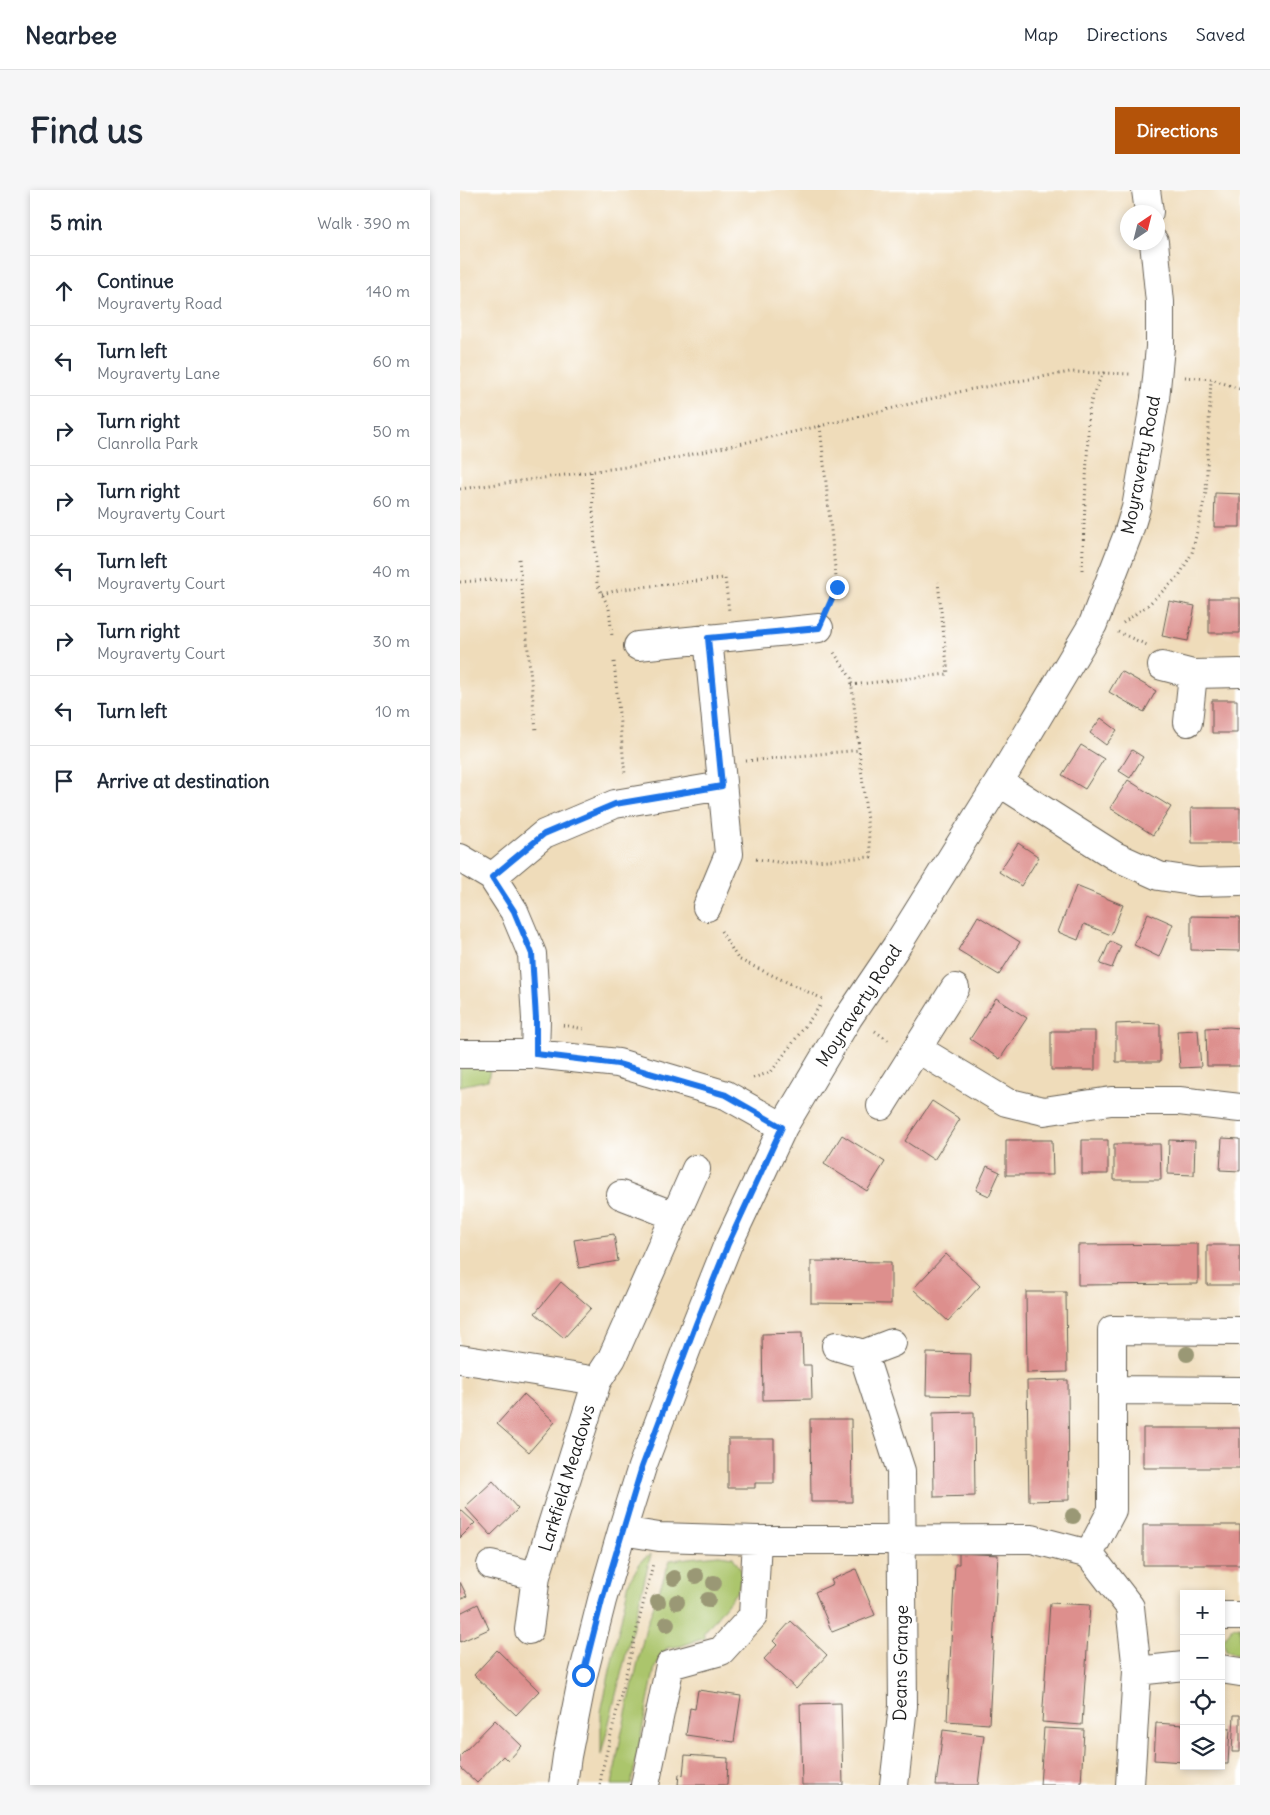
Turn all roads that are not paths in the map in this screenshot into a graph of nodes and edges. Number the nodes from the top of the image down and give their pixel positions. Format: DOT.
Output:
graph roads {
  1 [pos="1146,190"];
  2 [pos="1148,205"];
  3 [pos="1155,250"];
  4 [pos="819,628"];
  5 [pos="720,637"];
  6 [pos="625,644"];
  7 [pos="1162,666"];
  8 [pos="1240,673"];
  9 [pos="1193,674"];
  10 [pos="1188,722"];
  11 [pos="721,775"];
  12 [pos="999,782"];
  13 [pos="460,858"];
  14 [pos="492,877"];
  15 [pos="1240,881"];
  16 [pos="707,907"];
  17 [pos="955,988"];
  18 [pos="918,1049"];
  19 [pos="460,1054"];
  20 [pos="536,1054"];
  21 [pos="881,1106"];
  22 [pos="1240,1108"];
  23 [pos="782,1127"];
  24 [pos="696,1169"];
  25 [pos="621,1195"];
  26 [pos="675,1216"];
  27 [pos="1240,1331"];
  28 [pos="892,1343"];
  29 [pos="836,1346"];
  30 [pos="864,1354"];
  31 [pos="460,1359"];
  32 [pos="597,1381"];
  33 [pos="1112,1390"];
  34 [pos="1240,1391"];
  35 [pos="622,1531"];
  36 [pos="757,1540"];
  37 [pos="902,1540"];
  38 [pos="1089,1554"];
  39 [pos="491,1565"];
  40 [pos="536,1576"];
  41 [pos="1225,1616"];
  42 [pos="1240,1616"];
  43 [pos="529,1630"];
  44 [pos="1180,1666"];
  45 [pos="1225,1670"];
  46 [pos="1137,1671"];
  47 [pos="1240,1672"];
  48 [pos="563,1785"];
  49 [pos="645,1785"];
  50 [pos="894,1785"];
  51 [pos="1130,1785"];
  1 -- 2 [label="street"];
  3 -- 12 [label="street, Moyraverty Road, bridge"];
  4 -- 5 [label="street"];
  5 -- 6 [label="street"];
  5 -- 11 [label="street"];
  7 -- 9 [label="street"];
  8 -- 9 [label="street"];
  9 -- 10 [label="street"];
  11 -- 14 [label="street"];
  11 -- 16 [label="street"];
  12 -- 15 [label="street"];
  12 -- 23 [label="street, Moyraverty Road"];
  13 -- 14 [label="street"];
  14 -- 20 [label="street"];
  17 -- 18 [label="street"];
  18 -- 21 [label="street"];
  18 -- 22 [label="street"];
  19 -- 20 [label="street"];
  20 -- 23 [label="street"];
  23 -- 35 [label="street, Moyraverty Road"];
  24 -- 26 [label="street, Larkfield Meadows"];
  25 -- 26 [label="street"];
  26 -- 32 [label="street, Larkfield Meadows"];
  27 -- 33 [label="street"];
  28 -- 30 [label="street"];
  29 -- 30 [label="street"];
  30 -- 37 [label="street, Deans Grange"];
  31 -- 32 [label="street, Larkfield Meadows"];
  32 -- 40 [label="street, Larkfield Meadows"];
  33 -- 34 [label="street"];
  33 -- 38 [label="street"];
  35 -- 36 [label="street"];
  35 -- 48 [label="street, Moyraverty Road"];
  36 -- 37 [label="street"];
  36 -- 49 [label="street"];
  37 -- 38 [label="street"];
  37 -- 50 [label="street, Deans Grange"];
  38 -- 46 [label="street"];
  39 -- 40 [label="street, Larkfield Meadows"];
  40 -- 43 [label="street, Larkfield Meadows"];
  41 -- 42 [label="street"];
  44 -- 46 [label="street"];
  45 -- 47 [label="street"];
  46 -- 51 [label="street"];
}
